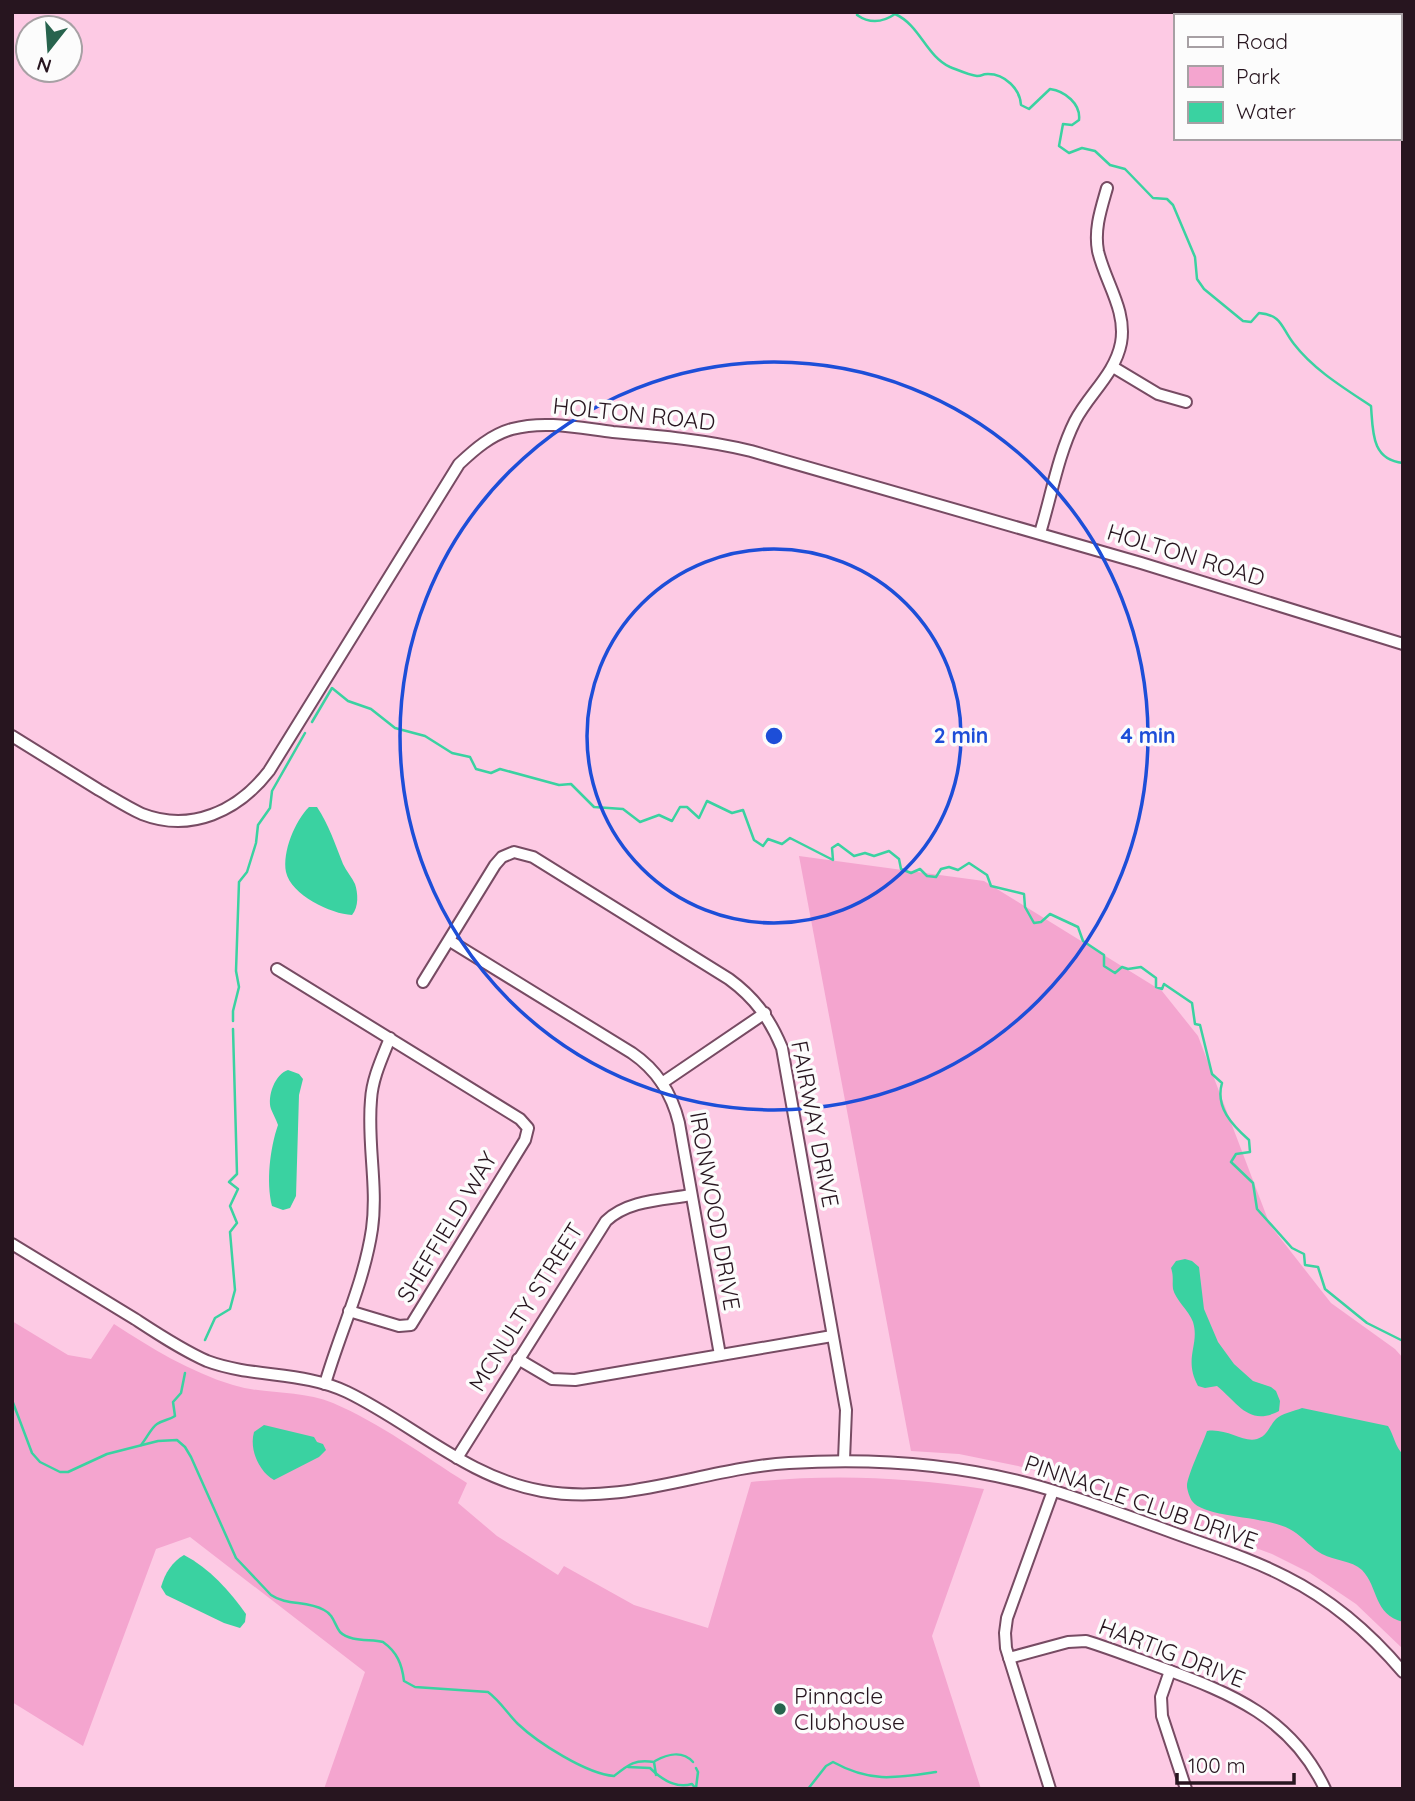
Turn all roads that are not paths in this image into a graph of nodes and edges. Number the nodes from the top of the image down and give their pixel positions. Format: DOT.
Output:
graph roads {
  1 [pos="1107,188"];
  2 [pos="1113,368"];
  3 [pos="1186,402"];
  4 [pos="1040,533"];
  5 [pos="1403,644"];
  6 [pos="12,736"];
  7 [pos="450,941"];
  8 [pos="277,968"];
  9 [pos="423,982"];
  10 [pos="765,1013"];
  11 [pos="390,1038"];
  12 [pos="662,1083"];
  13 [pos="691,1195"];
  14 [pos="12,1244"];
  15 [pos="349,1311"];
  16 [pos="832,1336"];
  17 [pos="720,1355"];
  18 [pos="518,1359"];
  19 [pos="325,1384"];
  20 [pos="457,1458"];
  21 [pos="844,1461"];
  22 [pos="1053,1491"];
  23 [pos="1009,1658"];
  24 [pos="1170,1671"];
  25 [pos="1403,1672"];
  26 [pos="1050,1789"];
  27 [pos="1186,1789"];
  28 [pos="1325,1789"];
  1 -- 2 [label="street"];
  2 -- 3 [label="street"];
  2 -- 4 [label="street"];
  4 -- 5 [label="street, HOLTON ROAD"];
  4 -- 6 [label="street, HOLTON ROAD"];
  7 -- 9 [label="street"];
  7 -- 10 [label="street, FAIRWAY DRIVE"];
  7 -- 12 [label="street, IRONWOOD DRIVE"];
  8 -- 11 [label="street"];
  10 -- 12 [label="street"];
  10 -- 16 [label="street, FAIRWAY DRIVE"];
  11 -- 15 [label="street"];
  11 -- 15 [label="street, SHEFFIELD WAY"];
  12 -- 13 [label="street, IRONWOOD DRIVE"];
  13 -- 17 [label="street, IRONWOOD DRIVE"];
  13 -- 18 [label="street, MCNULTY STREET"];
  14 -- 19 [label="street, PINNACLE CLUB DRIVE"];
  15 -- 19 [label="street"];
  16 -- 17 [label="street"];
  16 -- 21 [label="street, FAIRWAY DRIVE"];
  17 -- 18 [label="street"];
  18 -- 20 [label="street, MCNULTY STREET"];
  19 -- 20 [label="street, PINNACLE CLUB DRIVE"];
  20 -- 21 [label="street, PINNACLE CLUB DRIVE"];
  21 -- 22 [label="street, PINNACLE CLUB DRIVE"];
  22 -- 23 [label="street"];
  22 -- 25 [label="street, PINNACLE CLUB DRIVE"];
  23 -- 24 [label="street, HARTIG DRIVE"];
  23 -- 26 [label="street"];
  24 -- 27 [label="street"];
  24 -- 28 [label="street, HARTIG DRIVE"];
}
